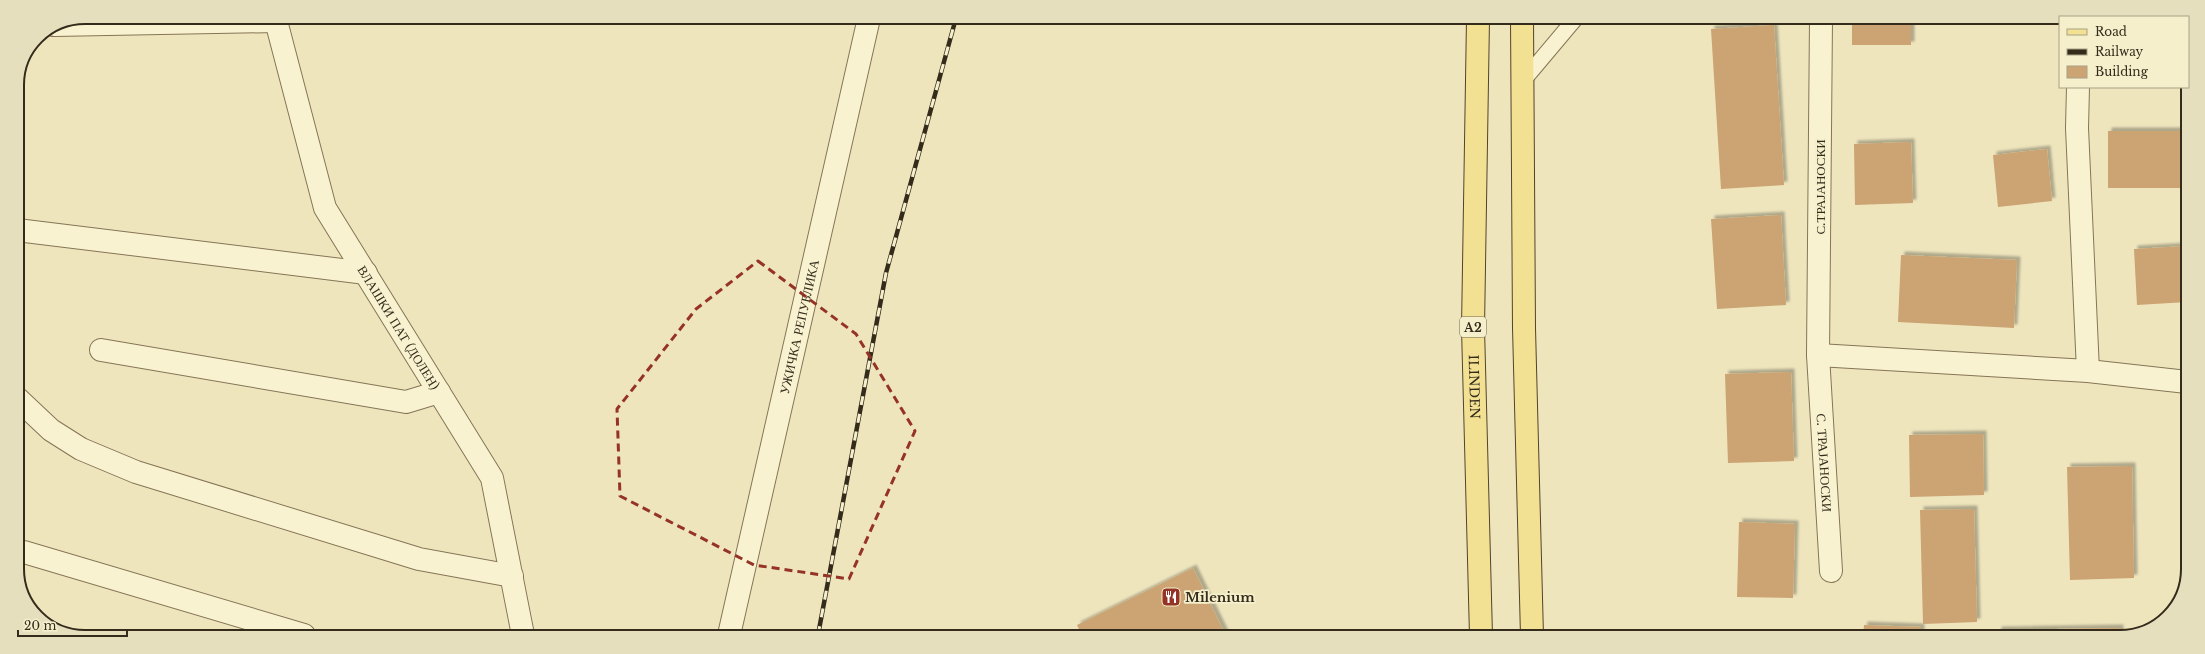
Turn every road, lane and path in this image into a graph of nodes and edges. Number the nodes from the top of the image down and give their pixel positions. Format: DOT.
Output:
graph roads {
  1 [pos="276,24"];
  2 [pos="868,24"];
  3 [pos="1478,24"];
  4 [pos="1522,24"];
  5 [pos="1571,24"];
  6 [pos="1821,24"];
  7 [pos="1522,82"];
  8 [pos="2078,88"];
  9 [pos="24,231"];
  10 [pos="366,273"];
  11 [pos="101,350"];
  12 [pos="1818,355"];
  13 [pos="2088,370"];
  14 [pos="2181,381"];
  15 [pos="439,392"];
  16 [pos="24,405"];
  17 [pos="24,552"];
  18 [pos="1831,571"];
  19 [pos="512,576"];
  20 [pos="287,630"];
  21 [pos="522,630"];
  22 [pos="730,630"];
  23 [pos="1481,630"];
  24 [pos="1532,630"];
  1 -- 10 [label="street, ВЛАШКИ ПАТ (ДОЛЕН)"];
  2 -- 22 [label="street, УЖИЧКА РЕПУБЛИКА"];
  3 -- 23 [label="main road, ILINDEN / A2"];
  4 -- 7 [label="main road"];
  5 -- 7 [label="lane"];
  6 -- 12 [label="street, С.ТРАЈАНОСКИ"];
  7 -- 24 [label="main road"];
  8 -- 13 [label="street"];
  9 -- 10 [label="street"];
  10 -- 15 [label="street, ВЛАШКИ ПАТ (ДОЛЕН)"];
  11 -- 15 [label="street"];
  12 -- 13 [label="street"];
  12 -- 18 [label="street, С. ТРАЈАНОСКИ"];
  13 -- 14 [label="street"];
  15 -- 19 [label="street, ВЛАШКИ ПАТ (ДОЛЕН)"];
  16 -- 19 [label="street"];
  17 -- 20 [label="street"];
  19 -- 21 [label="street, ВЛАШКИ ПАТ (ДОЛЕН)"];
}
